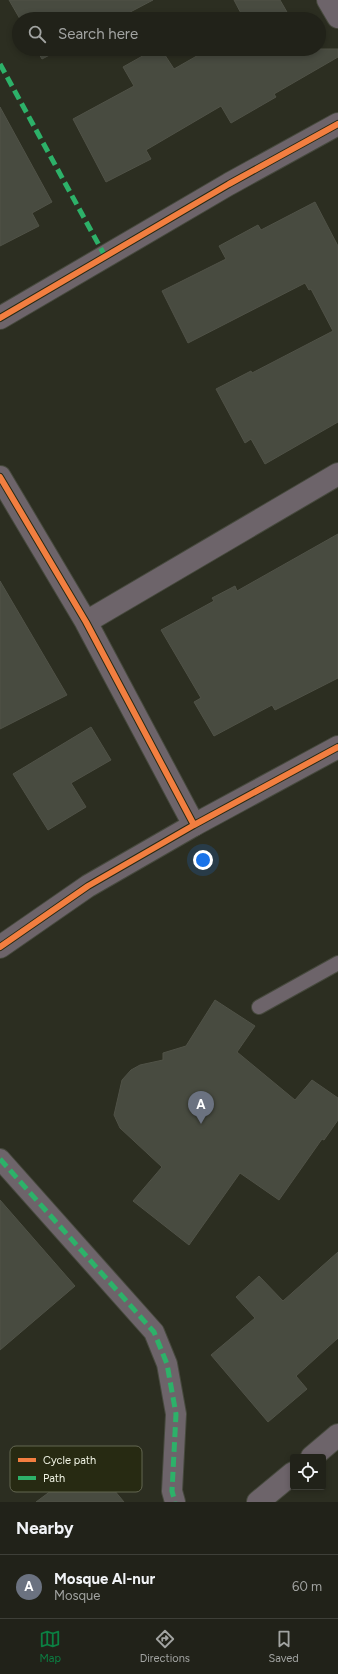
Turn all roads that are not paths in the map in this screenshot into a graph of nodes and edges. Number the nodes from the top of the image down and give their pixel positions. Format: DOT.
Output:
graph roads {
  1 [pos="328,0"];
  2 [pos="338,17"];
  3 [pos="338,124"];
  4 [pos="0,318"];
  5 [pos="338,474"];
  6 [pos="0,477"];
  7 [pos="86,622"];
  8 [pos="338,747"];
  9 [pos="194,825"];
  10 [pos="0,947"];
  11 [pos="338,964"];
  12 [pos="259,1007"];
  13 [pos="0,1159"];
  14 [pos="338,1435"];
  15 [pos="316,1454"];
  16 [pos="290,1475"];
  17 [pos="175,1502"];
  18 [pos="258,1502"];
  1 -- 2 [label="street"];
  3 -- 4 [label="street"];
  5 -- 7 [label="street"];
  6 -- 7 [label="street"];
  7 -- 9 [label="street"];
  8 -- 9 [label="street"];
  9 -- 10 [label="street"];
  11 -- 12 [label="lane"];
  13 -- 17 [label="street"];
  14 -- 15 [label="street"];
  16 -- 18 [label="street"];
}
